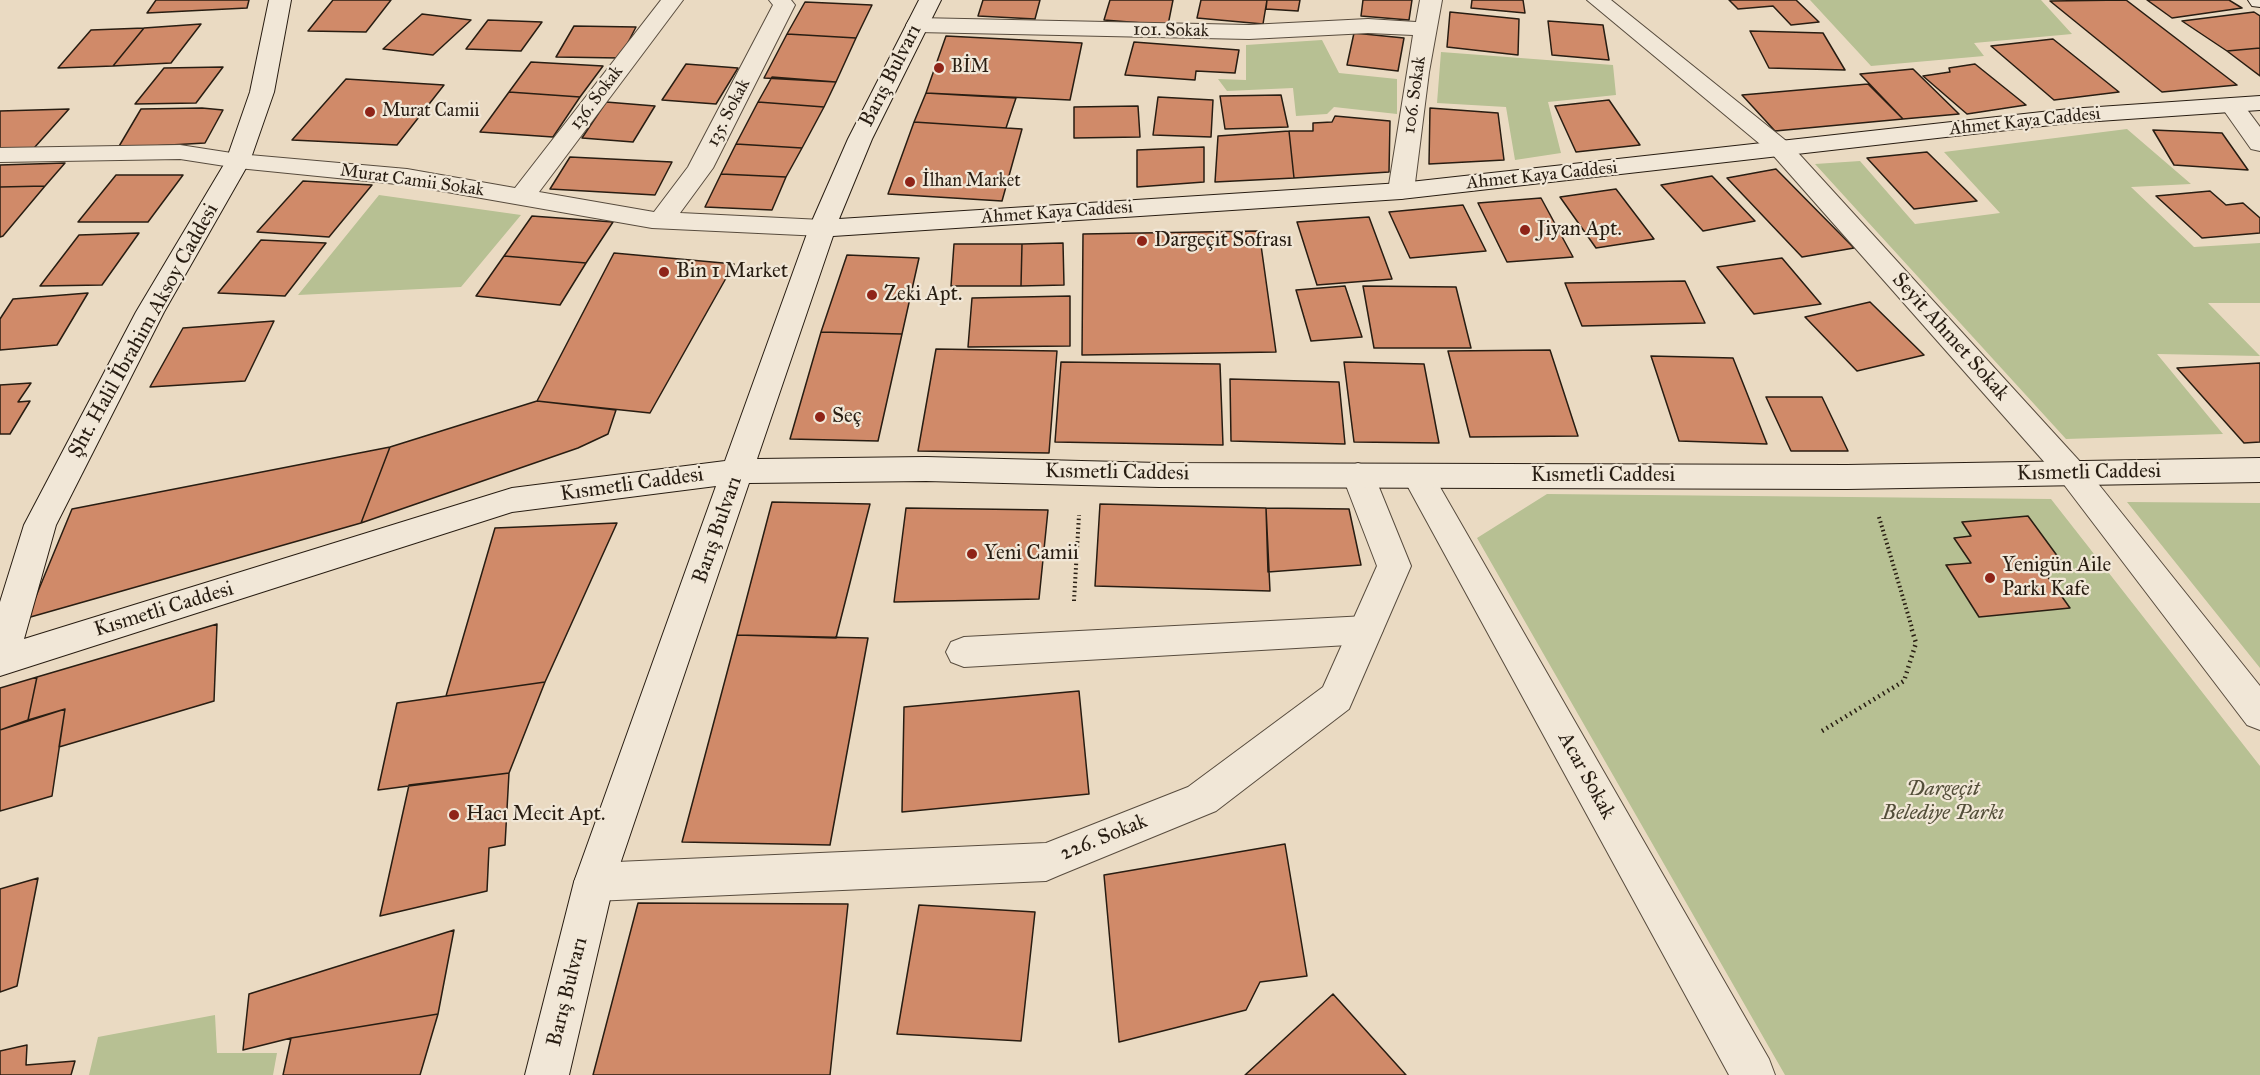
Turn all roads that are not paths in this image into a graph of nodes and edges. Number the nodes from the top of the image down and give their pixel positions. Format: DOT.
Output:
graph roads {
  1 [pos="280,0"];
  2 [pos="672,0"];
  3 [pos="780,0"];
  4 [pos="1431,0"];
  5 [pos="1598,0"];
  6 [pos="923,12"];
  7 [pos="1425,29"];
  8 [pos="2260,103"];
  9 [pos="2232,105"];
  10 [pos="2260,144"];
  11 [pos="1781,149"];
  12 [pos="0,155"];
  13 [pos="238,161"];
  14 [pos="1401,191"];
  15 [pos="522,197"];
  16 [pos="661,221"];
  17 [pos="822,228"];
  18 [pos="2260,470"];
  19 [pos="739,471"];
  20 [pos="2073,474"];
  21 [pos="1358,475"];
  22 [pos="1418,476"];
  23 [pos="1366,630"];
  24 [pos="964,652"];
  25 [pos="0,661"];
  26 [pos="2260,714"];
  27 [pos="594,882"];
  28 [pos="547,1075"];
  29 [pos="1753,1075"];
  1 -- 13 [label="street, Şht. Halil İbrahim Aksoy Caddesi"];
  2 -- 15 [label="street, 136. Sokak"];
  3 -- 16 [label="street, 135. Sokak"];
  4 -- 7 [label="street, 106. Sokak"];
  5 -- 11 [label="street, Seyit Ahmet Sokak"];
  6 -- 7 [label="street, 101. Sokak"];
  6 -- 17 [label="street, Barış Bulvarı"];
  7 -- 14 [label="street, 106. Sokak"];
  8 -- 9 [label="street, Ahmet Kaya Caddesi"];
  9 -- 10 [label="street"];
  9 -- 11 [label="street, Ahmet Kaya Caddesi"];
  11 -- 14 [label="street, Ahmet Kaya Caddesi"];
  11 -- 20 [label="street, Seyit Ahmet Sokak"];
  12 -- 13 [label="street, Murat Camii Sokak"];
  13 -- 15 [label="street, Murat Camii Sokak"];
  13 -- 25 [label="street, Şht. Halil İbrahim Aksoy Caddesi"];
  14 -- 17 [label="street, Ahmet Kaya Caddesi"];
  15 -- 16 [label="street, Murat Camii Sokak"];
  16 -- 17 [label="street, Murat Camii Sokak"];
  17 -- 19 [label="street, Barış Bulvarı"];
  18 -- 20 [label="street, Kısmetli Caddesi"];
  19 -- 21 [label="street, Kısmetli Caddesi"];
  19 -- 25 [label="street, Kısmetli Caddesi"];
  19 -- 27 [label="street, Barış Bulvarı"];
  20 -- 22 [label="street, Kısmetli Caddesi"];
  20 -- 26 [label="street, Seyit Ahmet Sokak"];
  21 -- 22 [label="street, Kısmetli Caddesi"];
  21 -- 23 [label="street, 226. Sokak"];
  22 -- 29 [label="street, Acar Sokak"];
  23 -- 24 [label="street"];
  23 -- 27 [label="street, 226. Sokak"];
  27 -- 28 [label="street, Barış Bulvarı"];
}
